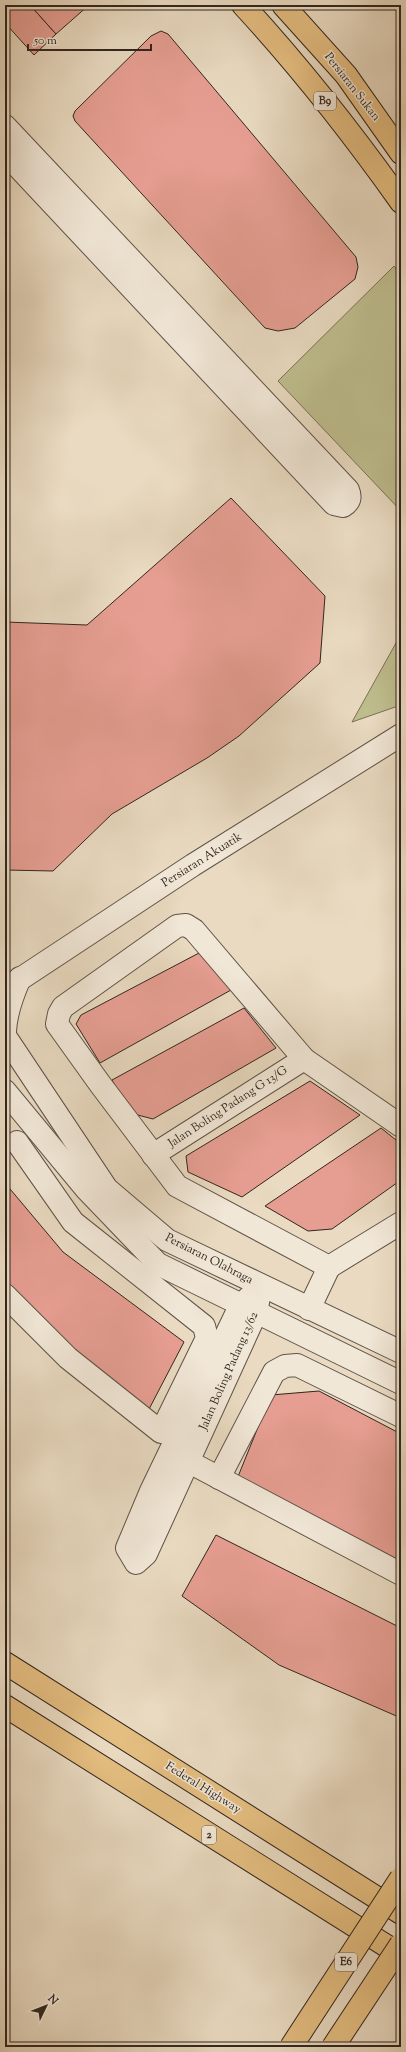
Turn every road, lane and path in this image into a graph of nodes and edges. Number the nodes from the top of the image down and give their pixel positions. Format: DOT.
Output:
graph roads {
  1 [pos="243,5"];
  2 [pos="283,5"];
  3 [pos="5,126"];
  4 [pos="5,153"];
  5 [pos="401,153"];
  6 [pos="401,202"];
  7 [pos="401,735"];
  8 [pos="13,983"];
  9 [pos="5,1031"];
  10 [pos="5,1036"];
  11 [pos="304,1059"];
  12 [pos="5,1090"];
  13 [pos="401,1126"];
  14 [pos="37,1128"];
  15 [pos="11,1146"];
  16 [pos="153,1155"];
  17 [pos="399,1228"];
  18 [pos="329,1267"];
  19 [pos="194,1282"];
  20 [pos="261,1286"];
  21 [pos="5,1295"];
  22 [pos="248,1309"];
  23 [pos="309,1309"];
  24 [pos="222,1345"];
  25 [pos="401,1352"];
  26 [pos="401,1383"];
  27 [pos="401,1416"];
  28 [pos="170,1451"];
  29 [pos="204,1470"];
  30 [pos="401,1574"];
  31 [pos="5,1663"];
  32 [pos="9,1710"];
  33 [pos="401,1878"];
  34 [pos="401,1913"];
  35 [pos="401,1944"];
  36 [pos="401,1956"];
  37 [pos="291,2047"];
  38 [pos="333,2047"];
  1 -- 6 [label="main road, B9"];
  2 -- 5 [label="main road, Persiaran Sukan / B9"];
  3 -- 4 [label="street"];
  7 -- 8 [label="street, Persiaran Akuatik"];
  8 -- 9 [label="street"];
  10 -- 20 [label="street, Persiaran Olahraga"];
  11 -- 13 [label="street"];
  11 -- 16 [label="street, Jalan Boling Padang G 13/G"];
  11 -- 16 [label="street"];
  12 -- 14 [label="street, Persiaran Olahraga"];
  14 -- 15 [label="street"];
  14 -- 19 [label="street, Persiaran Olahraga"];
  15 -- 21 [label="street"];
  16 -- 18 [label="street"];
  17 -- 18 [label="street"];
  18 -- 23 [label="street"];
  19 -- 22 [label="street, Persiaran Olahraga"];
  19 -- 24 [label="street"];
  20 -- 22 [label="street, Jalan Boling Padang 13/62"];
  20 -- 23 [label="street, Persiaran Olahraga"];
  22 -- 24 [label="street, Jalan Boling Padang 13/62"];
  22 -- 26 [label="street, Persiaran Olahraga"];
  22 -- 29 [label="street, Jalan Boling Padang 13/62"];
  23 -- 25 [label="street, Persiaran Olahraga"];
  24 -- 28 [label="street, Jalan Boling Padang 13/62"];
  27 -- 29 [label="street"];
  28 -- 29 [label="street"];
  28 -- 29 [label="street, Jalan Boling Padang 13/62"];
  29 -- 30 [label="street"];
  31 -- 34 [label="main road, Federal Highway"];
  32 -- 36 [label="main road, 2"];
  33 -- 37 [label="main road, E6, bridge"];
  35 -- 38 [label="main road, bridge"];
}
